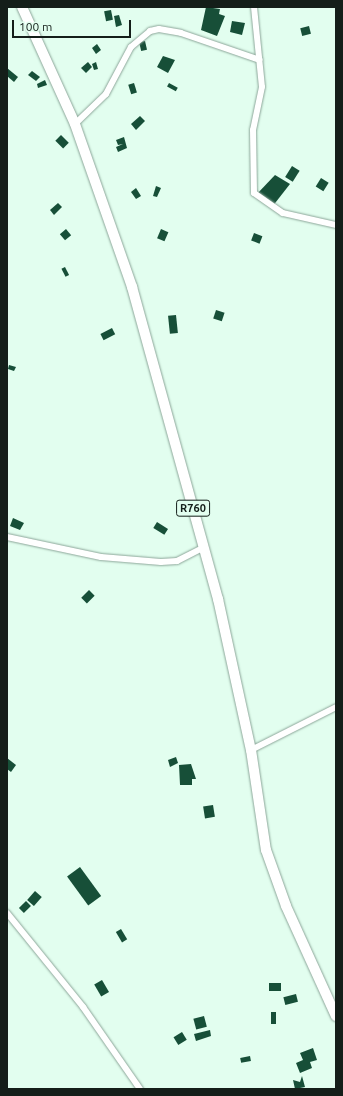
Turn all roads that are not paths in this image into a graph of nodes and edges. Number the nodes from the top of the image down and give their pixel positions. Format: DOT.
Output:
graph roads {
  1 [pos="22,7"];
  2 [pos="254,7"];
  3 [pos="260,60"];
  4 [pos="75,124"];
  5 [pos="336,226"];
  6 [pos="7,537"];
  7 [pos="204,548"];
  8 [pos="336,708"];
  9 [pos="251,750"];
  10 [pos="7,913"];
  11 [pos="336,1016"];
  12 [pos="140,1089"];
  1 -- 4 [label="main road, R760"];
  2 -- 3 [label="street"];
  3 -- 4 [label="street"];
  3 -- 5 [label="street"];
  4 -- 7 [label="main road, R760"];
  6 -- 7 [label="street"];
  7 -- 9 [label="main road, R760"];
  8 -- 9 [label="street"];
  9 -- 11 [label="main road, R760"];
  10 -- 12 [label="street"];
}
